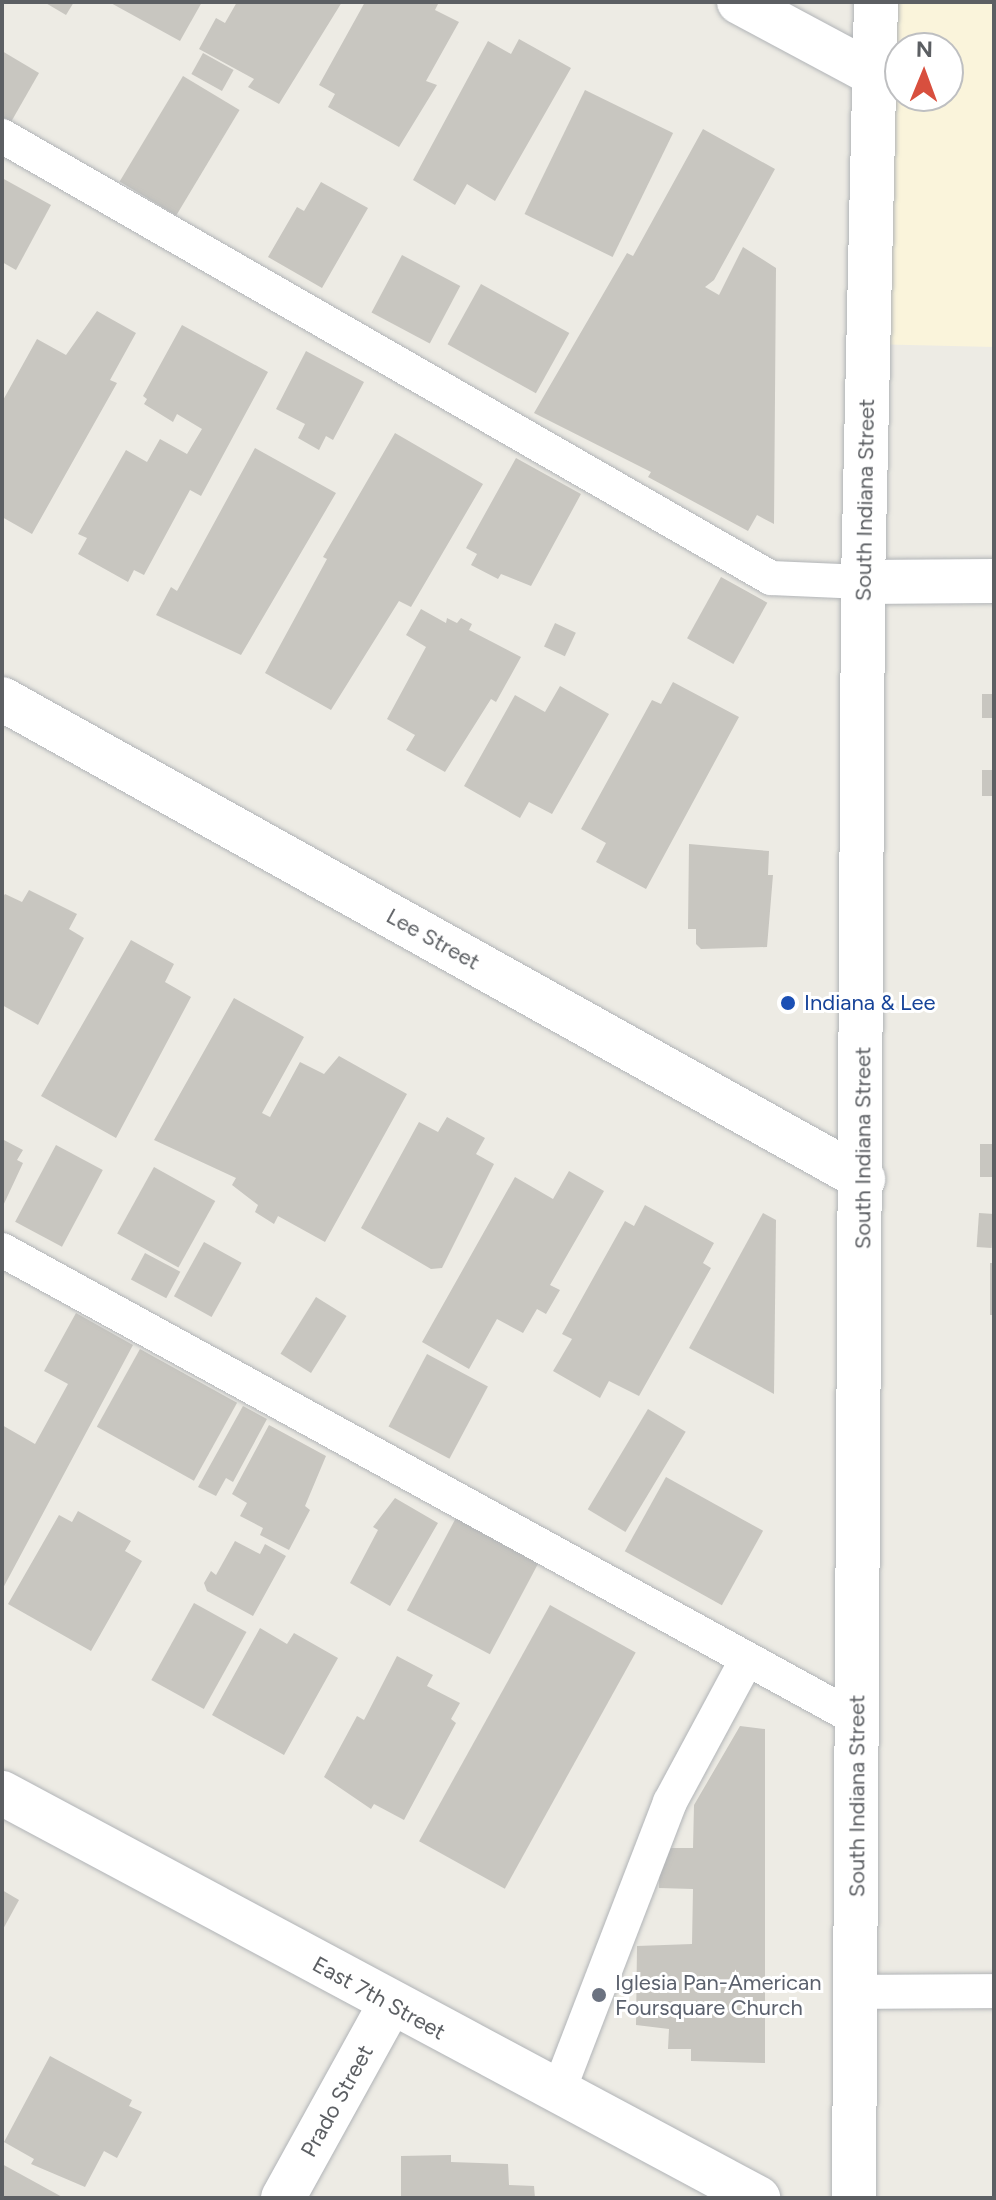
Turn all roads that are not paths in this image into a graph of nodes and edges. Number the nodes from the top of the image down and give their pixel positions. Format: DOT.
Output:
graph roads {
  1 [pos="739,2"];
  2 [pos="876,2"];
  3 [pos="873,74"];
  4 [pos="2,136"];
  5 [pos="994,581"];
  6 [pos="863,582"];
  7 [pos="2,699"];
  8 [pos="863,1179"];
  9 [pos="2,1250"];
  10 [pos="746,1661"];
  11 [pos="857,1719"];
  12 [pos="2,1793"];
  13 [pos="994,1991"];
  14 [pos="855,1992"];
  15 [pos="390,2004"];
  16 [pos="557,2095"];
  17 [pos="283,2198"];
  18 [pos="758,2198"];
  19 [pos="854,2198"];
  1 -- 3 [label="street"];
  2 -- 3 [label="street, South Indiana Street"];
  3 -- 6 [label="street, South Indiana Street"];
  4 -- 6 [label="lane"];
  5 -- 6 [label="street"];
  6 -- 8 [label="street, South Indiana Street"];
  7 -- 8 [label="street, Lee Street"];
  8 -- 11 [label="street, South Indiana Street"];
  9 -- 10 [label="lane"];
  10 -- 11 [label="lane"];
  10 -- 16 [label="lane"];
  11 -- 14 [label="street, South Indiana Street"];
  12 -- 15 [label="street, East 7th Street"];
  13 -- 14 [label="lane"];
  14 -- 19 [label="street, South Indiana Street"];
  15 -- 16 [label="street, East 7th Street"];
  15 -- 17 [label="street, Prado Street"];
  16 -- 18 [label="street, East 7th Street"];
}
